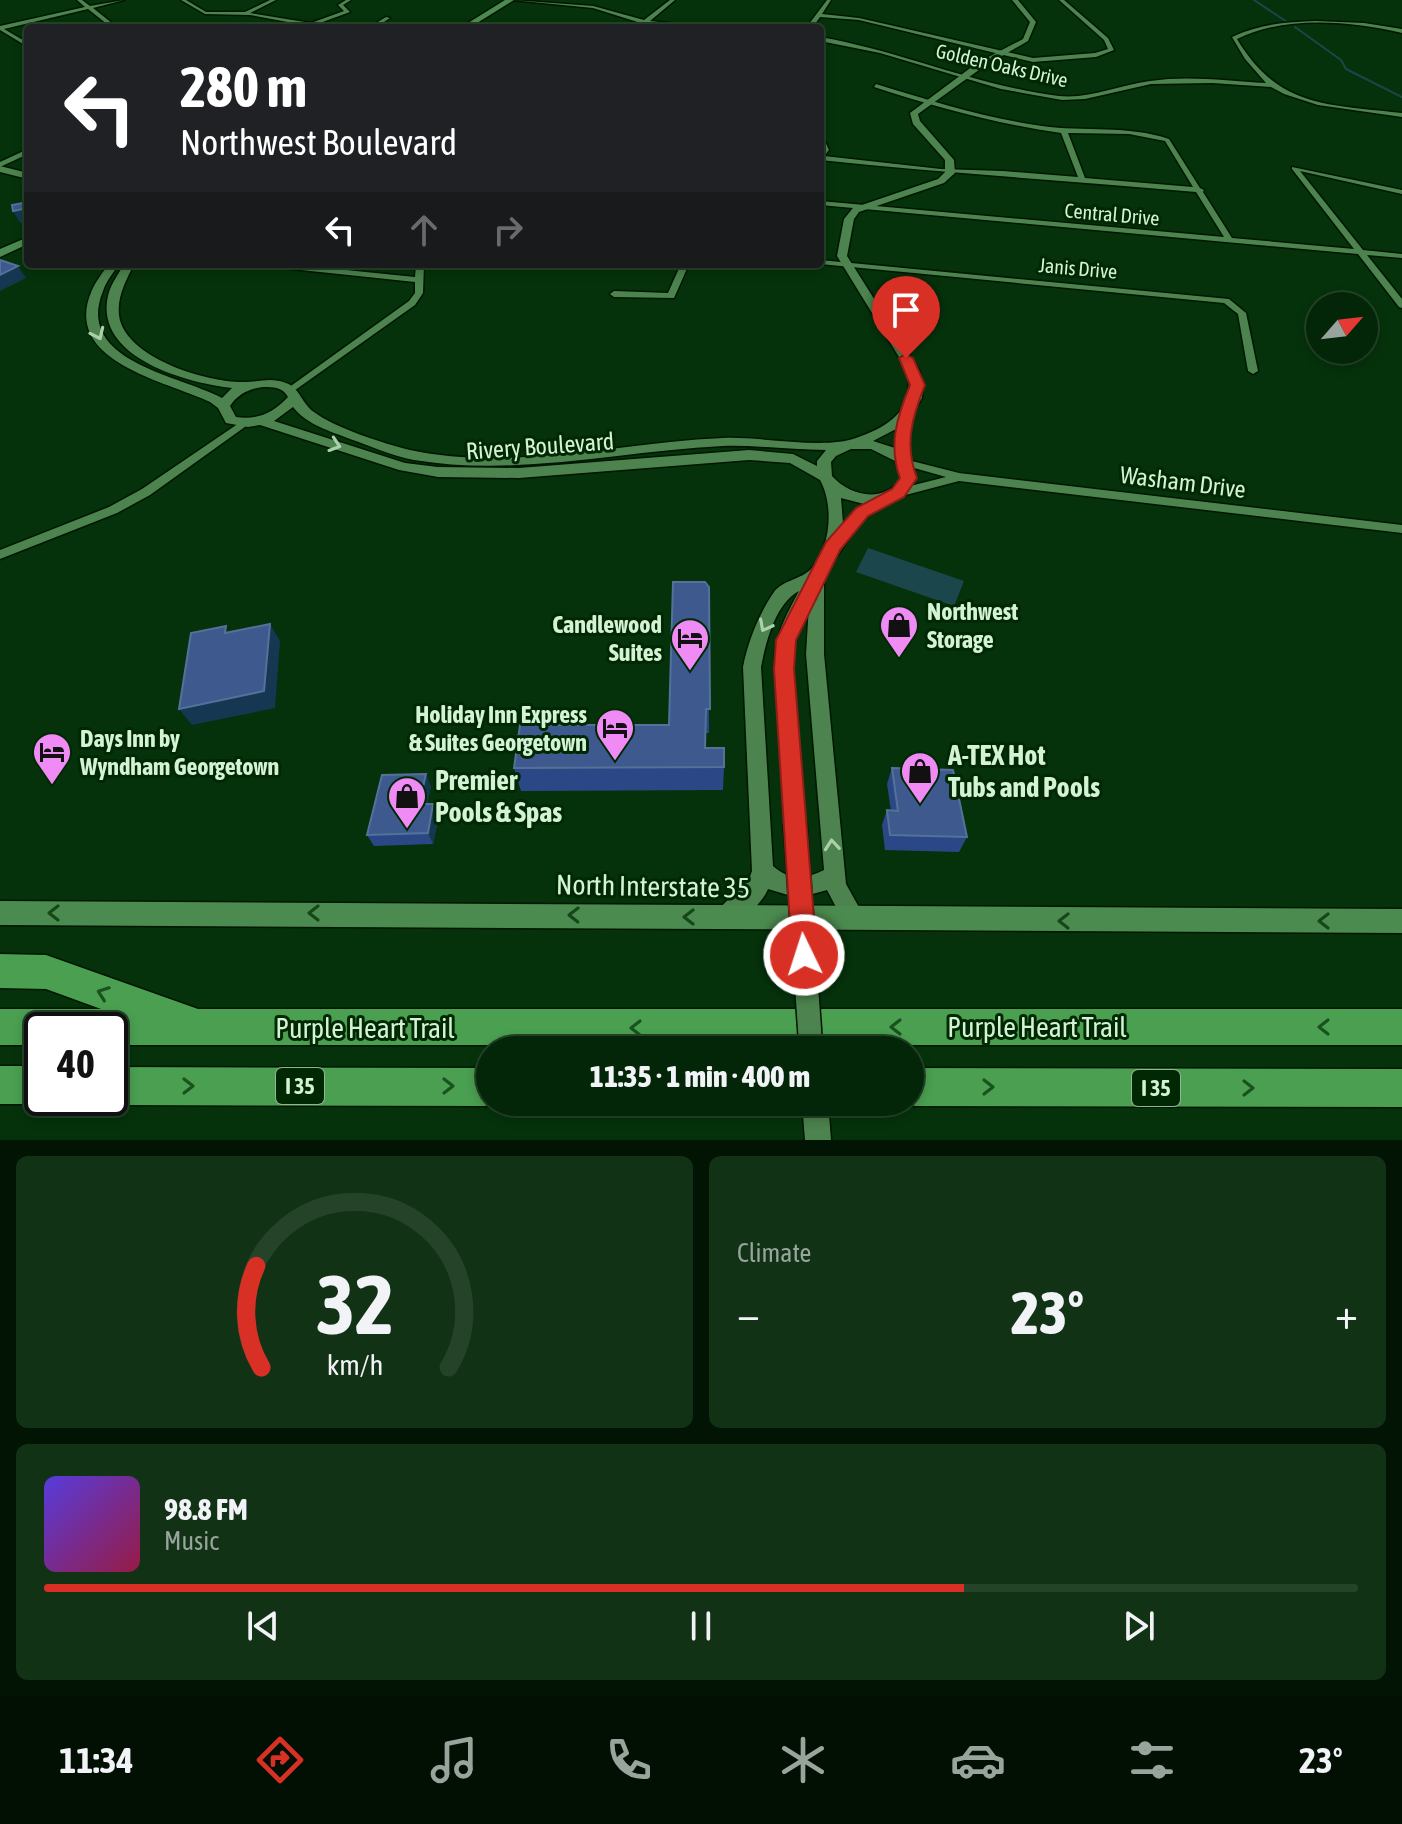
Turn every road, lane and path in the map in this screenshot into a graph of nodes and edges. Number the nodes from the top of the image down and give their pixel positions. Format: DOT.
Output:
graph roads {
  1 [pos="79,0"];
  2 [pos="122,0"];
  3 [pos="183,0"];
  4 [pos="274,0"];
  5 [pos="333,0"];
  6 [pos="349,0"];
  7 [pos="512,0"];
  8 [pos="673,0"];
  9 [pos="829,0"];
  10 [pos="1015,0"];
  11 [pos="1061,0"];
  12 [pos="340,5"];
  13 [pos="85,7"];
  14 [pos="244,13"];
  15 [pos="818,15"];
  16 [pos="388,18"];
  17 [pos="644,22"];
  18 [pos="109,24"];
  19 [pos="303,24"];
  20 [pos="324,24"];
  21 [pos="378,24"];
  22 [pos="471,24"];
  23 [pos="666,24"];
  24 [pos="812,24"];
  25 [pos="0,28"];
  26 [pos="1402,31"];
  27 [pos="824,40"];
  28 [pos="24,43"];
  29 [pos="1006,54"];
  30 [pos="965,77"];
  31 [pos="1272,85"];
  32 [pos="876,86"];
  33 [pos="926,102"];
  34 [pos="1402,115"];
  35 [pos="1064,131"];
  36 [pos="24,153"];
  37 [pos="824,157"];
  38 [pos="1,164"];
  39 [pos="24,166"];
  40 [pos="952,169"];
  41 [pos="24,174"];
  42 [pos="1082,179"];
  43 [pos="1200,190"];
  44 [pos="1402,192"];
  45 [pos="824,203"];
  46 [pos="865,207"];
  47 [pos="1229,240"];
  48 [pos="24,242"];
  49 [pos="1359,252"];
  50 [pos="0,253"];
  51 [pos="1402,256"];
  52 [pos="824,262"];
  53 [pos="846,264"];
  54 [pos="111,268"];
  55 [pos="127,268"];
  56 [pos="302,268"];
  57 [pos="420,268"];
  58 [pos="683,268"];
  59 [pos="419,280"];
  60 [pos="614,294"];
  61 [pos="1402,305"];
  62 [pos="1253,371"];
  63 [pos="246,386"];
  64 [pos="291,395"];
  65 [pos="223,406"];
  66 [pos="904,418"];
  67 [pos="253,422"];
  68 [pos="850,444"];
  69 [pos="684,451"];
  70 [pos="408,460"];
  71 [pos="902,460"];
  72 [pos="959,477"];
  73 [pos="828,481"];
  74 [pos="894,495"];
  75 [pos="1402,529"];
  76 [pos="833,547"];
  77 [pos="0,555"];
  78 [pos="818,573"];
  79 [pos="763,871"];
  80 [pos="835,875"];
  81 [pos="0,913"];
  82 [pos="726,917"];
  83 [pos="854,918"];
  84 [pos="1402,921"];
  85 [pos="0,971"];
  86 [pos="0,1027"];
  87 [pos="1402,1027"];
  88 [pos="203,1029"];
  89 [pos="810,1036"];
  90 [pos="0,1085"];
  91 [pos="24,1085"];
  92 [pos="128,1086"];
  93 [pos="476,1087"];
  94 [pos="924,1087"];
  95 [pos="1402,1088"];
  96 [pos="816,1116"];
  97 [pos="818,1140"];
  1 -- 13 [label="street"];
  2 -- 13 [label="street"];
  3 -- 14 [label="street"];
  4 -- 14 [label="street"];
  5 -- 12 [label="street"];
  6 -- 12 [label="street"];
  7 -- 17 [label="street"];
  7 -- 22 [label="main road"];
  8 -- 17 [label="street"];
  9 -- 15 [label="street"];
  10 -- 29 [label="street"];
  11 -- 29 [label="street"];
  12 -- 20 [label="street"];
  13 -- 18 [label="street"];
  13 -- 25 [label="street"];
  14 -- 19 [label="street"];
  15 -- 24 [label="street"];
  15 -- 29 [label="street"];
  16 -- 21 [label="street"];
  17 -- 23 [label="street"];
  25 -- 28 [label="street"];
  26 -- 31 [label="street"];
  27 -- 30 [label="street, Golden Oaks Drive"];
  29 -- 30 [label="street"];
  30 -- 31 [label="street, Golden Oaks Drive"];
  30 -- 33 [label="street"];
  31 -- 34 [label="street, Golden Oaks Drive"];
  32 -- 33 [label="street"];
  33 -- 35 [label="street"];
  33 -- 40 [label="street"];
  35 -- 42 [label="street"];
  35 -- 43 [label="street"];
  36 -- 38 [label="street"];
  37 -- 40 [label="street"];
  38 -- 39 [label="street"];
  38 -- 41 [label="street"];
  40 -- 42 [label="street"];
  40 -- 46 [label="street"];
  42 -- 43 [label="street"];
  43 -- 47 [label="street"];
  44 -- 49 [label="street"];
  45 -- 46 [label="street, Central Drive"];
  46 -- 47 [label="street, Central Drive"];
  46 -- 53 [label="street"];
  47 -- 49 [label="street, Central Drive"];
  48 -- 50 [label="main road"];
  49 -- 51 [label="street, Central Drive"];
  49 -- 61 [label="street"];
  52 -- 53 [label="street, Janis Drive"];
  53 -- 62 [label="street, Janis Drive"];
  53 -- 66 [label="street"];
  54 -- 65 [label="street, one-way"];
  55 -- 63 [label="street"];
  56 -- 59 [label="street"];
  57 -- 59 [label="street"];
  58 -- 60 [label="street"];
  59 -- 64 [label="street"];
  63 -- 64 [label="street"];
  63 -- 65 [label="street"];
  64 -- 67 [label="street"];
  64 -- 70 [label="street, Rivery Boulevard"];
  65 -- 67 [label="street, Rivery Boulevard"];
  66 -- 68 [label="street"];
  66 -- 71 [label="street"];
  67 -- 70 [label="street, Rivery Boulevard, one-way"];
  67 -- 77 [label="street"];
  68 -- 69 [label="street, Rivery Boulevard"];
  68 -- 71 [label="street"];
  68 -- 73 [label="street"];
  69 -- 70 [label="street, Rivery Boulevard"];
  69 -- 73 [label="street, Rivery Boulevard"];
  71 -- 72 [label="street, Washam Drive"];
  71 -- 74 [label="street"];
  72 -- 74 [label="street, Washam Drive"];
  72 -- 75 [label="street, Washam Drive"];
  73 -- 74 [label="street"];
  73 -- 76 [label="street"];
  74 -- 76 [label="street"];
  76 -- 78 [label="street"];
  78 -- 79 [label="street, one-way"];
  80 -- 78 [label="street, one-way"];
  78 -- 89 [label="street, bridge"];
  79 -- 80 [label="street"];
  79 -- 82 [label="street"];
  80 -- 83 [label="street"];
  82 -- 81 [label="main road, North Interstate 35, one-way"];
  82 -- 83 [label="main road, North Interstate 35"];
  84 -- 83 [label="main road, North Interstate 35, one-way"];
  88 -- 85 [label="highway, one-way"];
  86 -- 88 [label="highway, Purple Heart Trail"];
  87 -- 88 [label="highway, Purple Heart Trail, one-way"];
  90 -- 91 [label="highway"];
  92 -- 93 [label="highway, I 35, one-way"];
  94 -- 95 [label="highway, I 35, one-way"];
  96 -- 97 [label="street"];
}
